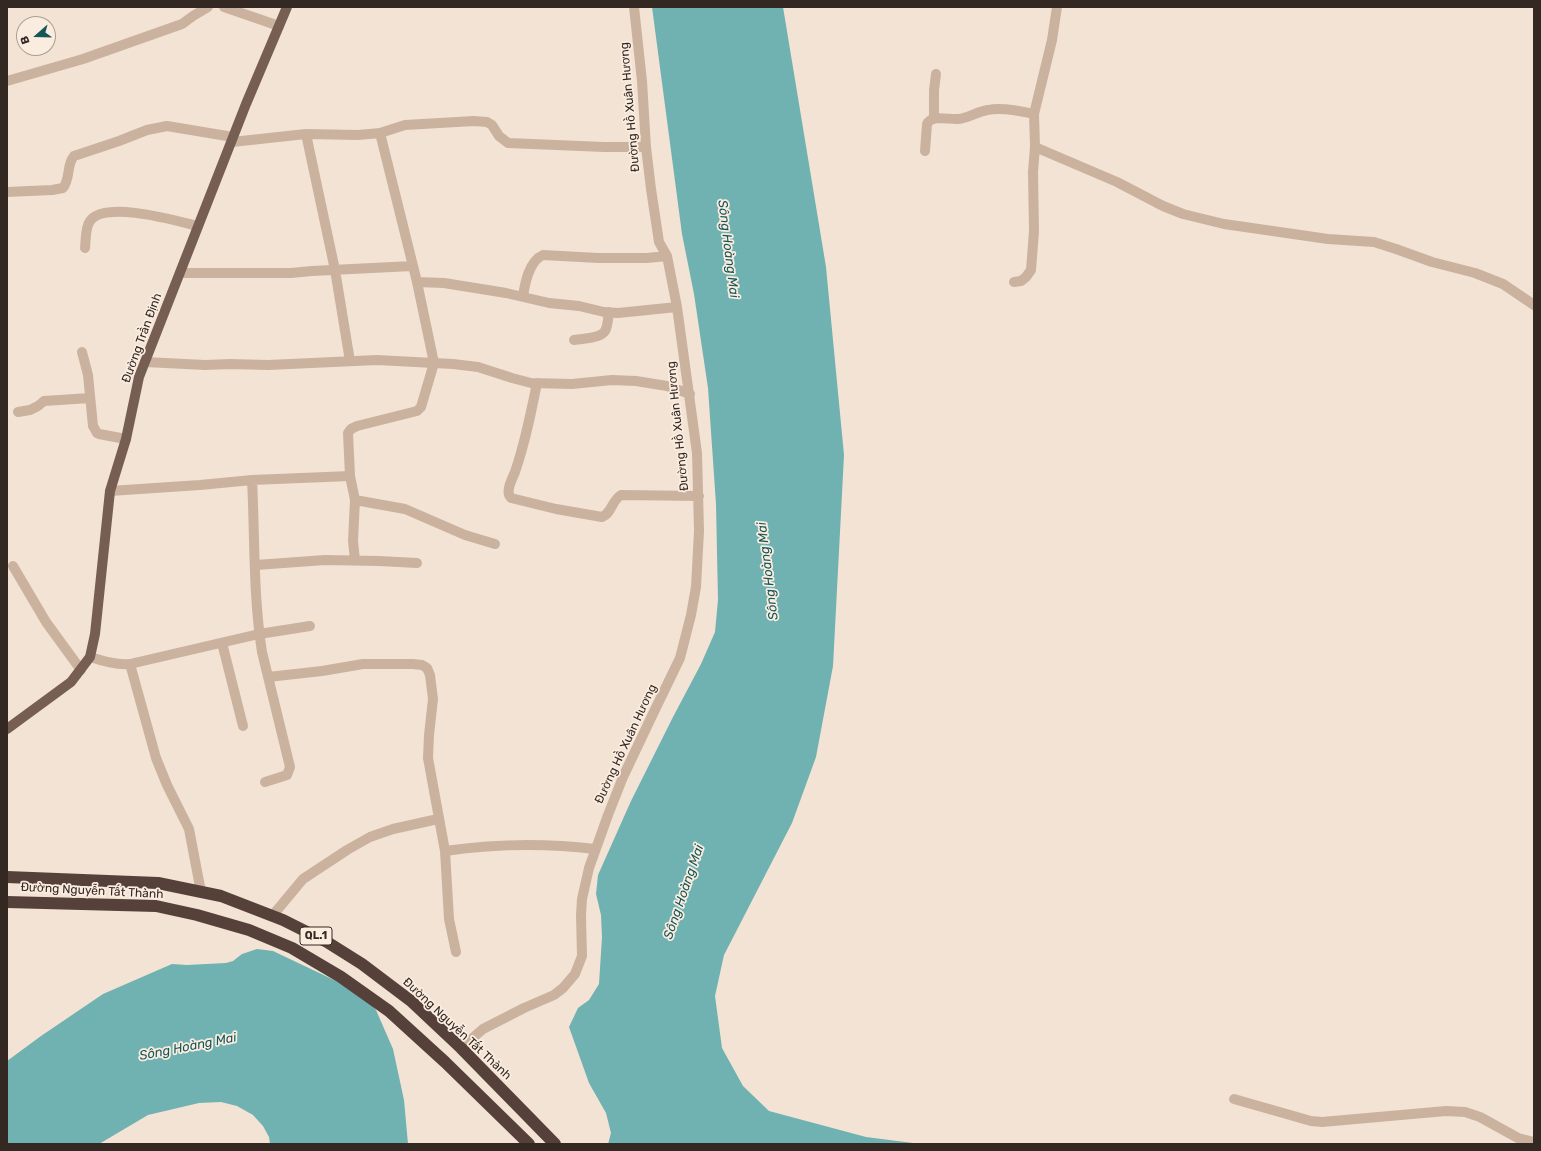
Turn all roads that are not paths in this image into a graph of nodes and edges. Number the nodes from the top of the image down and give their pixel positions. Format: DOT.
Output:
graph roads {
  1 [pos="208,7"];
  2 [pos="224,7"];
  3 [pos="287,7"];
  4 [pos="634,7"];
  5 [pos="1057,7"];
  6 [pos="279,26"];
  7 [pos="936,74"];
  8 [pos="7,81"];
  9 [pos="1034,114"];
  10 [pos="934,118"];
  11 [pos="380,133"];
  12 [pos="306,134"];
  13 [pos="232,140"];
  14 [pos="646,147"];
  15 [pos="1035,147"];
  16 [pos="925,151"];
  17 [pos="7,192"];
  18 [pos="198,226"];
  19 [pos="85,248"];
  20 [pos="667,256"];
  21 [pos="412,266"];
  22 [pos="335,270"];
  23 [pos="180,273"];
  24 [pos="417,282"];
  25 [pos="1014,282"];
  26 [pos="523,296"];
  27 [pos="1534,305"];
  28 [pos="677,307"];
  29 [pos="609,312"];
  30 [pos="574,340"];
  31 [pos="82,352"];
  32 [pos="350,361"];
  33 [pos="145,362"];
  34 [pos="434,362"];
  35 [pos="537,383"];
  36 [pos="690,394"];
  37 [pos="90,398"];
  38 [pos="18,412"];
  39 [pos="126,439"];
  40 [pos="350,476"];
  41 [pos="252,480"];
  42 [pos="110,492"];
  43 [pos="699,496"];
  44 [pos="356,500"];
  45 [pos="495,544"];
  46 [pos="355,560"];
  47 [pos="417,563"];
  48 [pos="256,565"];
  49 [pos="13,566"];
  50 [pos="310,626"];
  51 [pos="259,634"];
  52 [pos="222,643"];
  53 [pos="90,657"];
  54 [pos="130,664"];
  55 [pos="81,670"];
  56 [pos="268,677"];
  57 [pos="244,726"];
  58 [pos="7,729"];
  59 [pos="264,782"];
  60 [pos="438,819"];
  61 [pos="595,849"];
  62 [pos="445,851"];
  63 [pos="7,877"];
  64 [pos="200,892"];
  65 [pos="7,902"];
  66 [pos="273,915"];
  67 [pos="456,952"];
  68 [pos="460,1048"];
  69 [pos="1234,1100"];
  70 [pos="1534,1142"];
  71 [pos="528,1144"];
  72 [pos="555,1144"];
  1 -- 8 [label="street"];
  2 -- 6 [label="street"];
  3 -- 6 [label="main road, Đường Trần Định"];
  4 -- 14 [label="street, Đường Hồ Xuân Hương"];
  5 -- 9 [label="street"];
  6 -- 13 [label="main road, Đường Trần Định"];
  7 -- 10 [label="street"];
  9 -- 10 [label="street"];
  9 -- 15 [label="street"];
  10 -- 16 [label="street"];
  11 -- 12 [label="street"];
  11 -- 14 [label="street"];
  11 -- 21 [label="street"];
  12 -- 13 [label="street"];
  12 -- 22 [label="street"];
  13 -- 17 [label="street"];
  13 -- 18 [label="main road, Đường Trần Định"];
  14 -- 20 [label="street, Đường Hồ Xuân Hương"];
  15 -- 25 [label="street"];
  15 -- 27 [label="street"];
  18 -- 19 [label="street"];
  18 -- 23 [label="main road, Đường Trần Định"];
  20 -- 26 [label="street"];
  20 -- 28 [label="street, Đường Hồ Xuân Hương"];
  21 -- 22 [label="street"];
  21 -- 24 [label="street"];
  22 -- 23 [label="street"];
  22 -- 32 [label="street"];
  23 -- 33 [label="main road, Đường Trần Định"];
  24 -- 26 [label="street"];
  24 -- 34 [label="street"];
  26 -- 29 [label="street"];
  28 -- 29 [label="street"];
  28 -- 36 [label="street, Đường Hồ Xuân Hương"];
  29 -- 30 [label="street"];
  31 -- 37 [label="street"];
  32 -- 33 [label="street"];
  32 -- 34 [label="street"];
  33 -- 39 [label="main road, Đường Trần Định"];
  34 -- 35 [label="street"];
  34 -- 40 [label="street"];
  35 -- 36 [label="street"];
  35 -- 43 [label="street"];
  36 -- 43 [label="street, Đường Hồ Xuân Hương"];
  37 -- 38 [label="street"];
  37 -- 39 [label="street"];
  39 -- 42 [label="main road, Đường Trần Định"];
  40 -- 41 [label="street"];
  40 -- 44 [label="street"];
  41 -- 42 [label="street"];
  41 -- 48 [label="street"];
  42 -- 53 [label="main road, Đường Trần Định"];
  43 -- 61 [label="street, Đường Hồ Xuân Hương"];
  44 -- 45 [label="street"];
  44 -- 46 [label="street"];
  46 -- 47 [label="street"];
  46 -- 48 [label="street"];
  48 -- 51 [label="street"];
  49 -- 55 [label="street"];
  50 -- 51 [label="street"];
  51 -- 52 [label="street"];
  51 -- 56 [label="street"];
  52 -- 54 [label="street"];
  52 -- 57 [label="street"];
  53 -- 54 [label="street"];
  53 -- 55 [label="main road, Đường Trần Định"];
  54 -- 64 [label="street"];
  55 -- 58 [label="main road, Đường Trần Định"];
  56 -- 59 [label="street"];
  56 -- 60 [label="street"];
  60 -- 62 [label="street"];
  60 -- 66 [label="street"];
  61 -- 62 [label="street"];
  61 -- 68 [label="street, Đường Hồ Xuân Hương"];
  62 -- 67 [label="street"];
  63 -- 64 [label="highway, Đường Nguyễn Tất Thành / QL.1"];
  64 -- 66 [label="highway, Đường Nguyễn Tất Thành / QL.1"];
  65 -- 71 [label="highway, Đường Nguyễn Tất Thành / QL.1"];
  66 -- 68 [label="highway, Đường Nguyễn Tất Thành / QL.1"];
  68 -- 72 [label="highway, Đường Nguyễn Tất Thành / QL.1"];
  69 -- 70 [label="street"];
}
